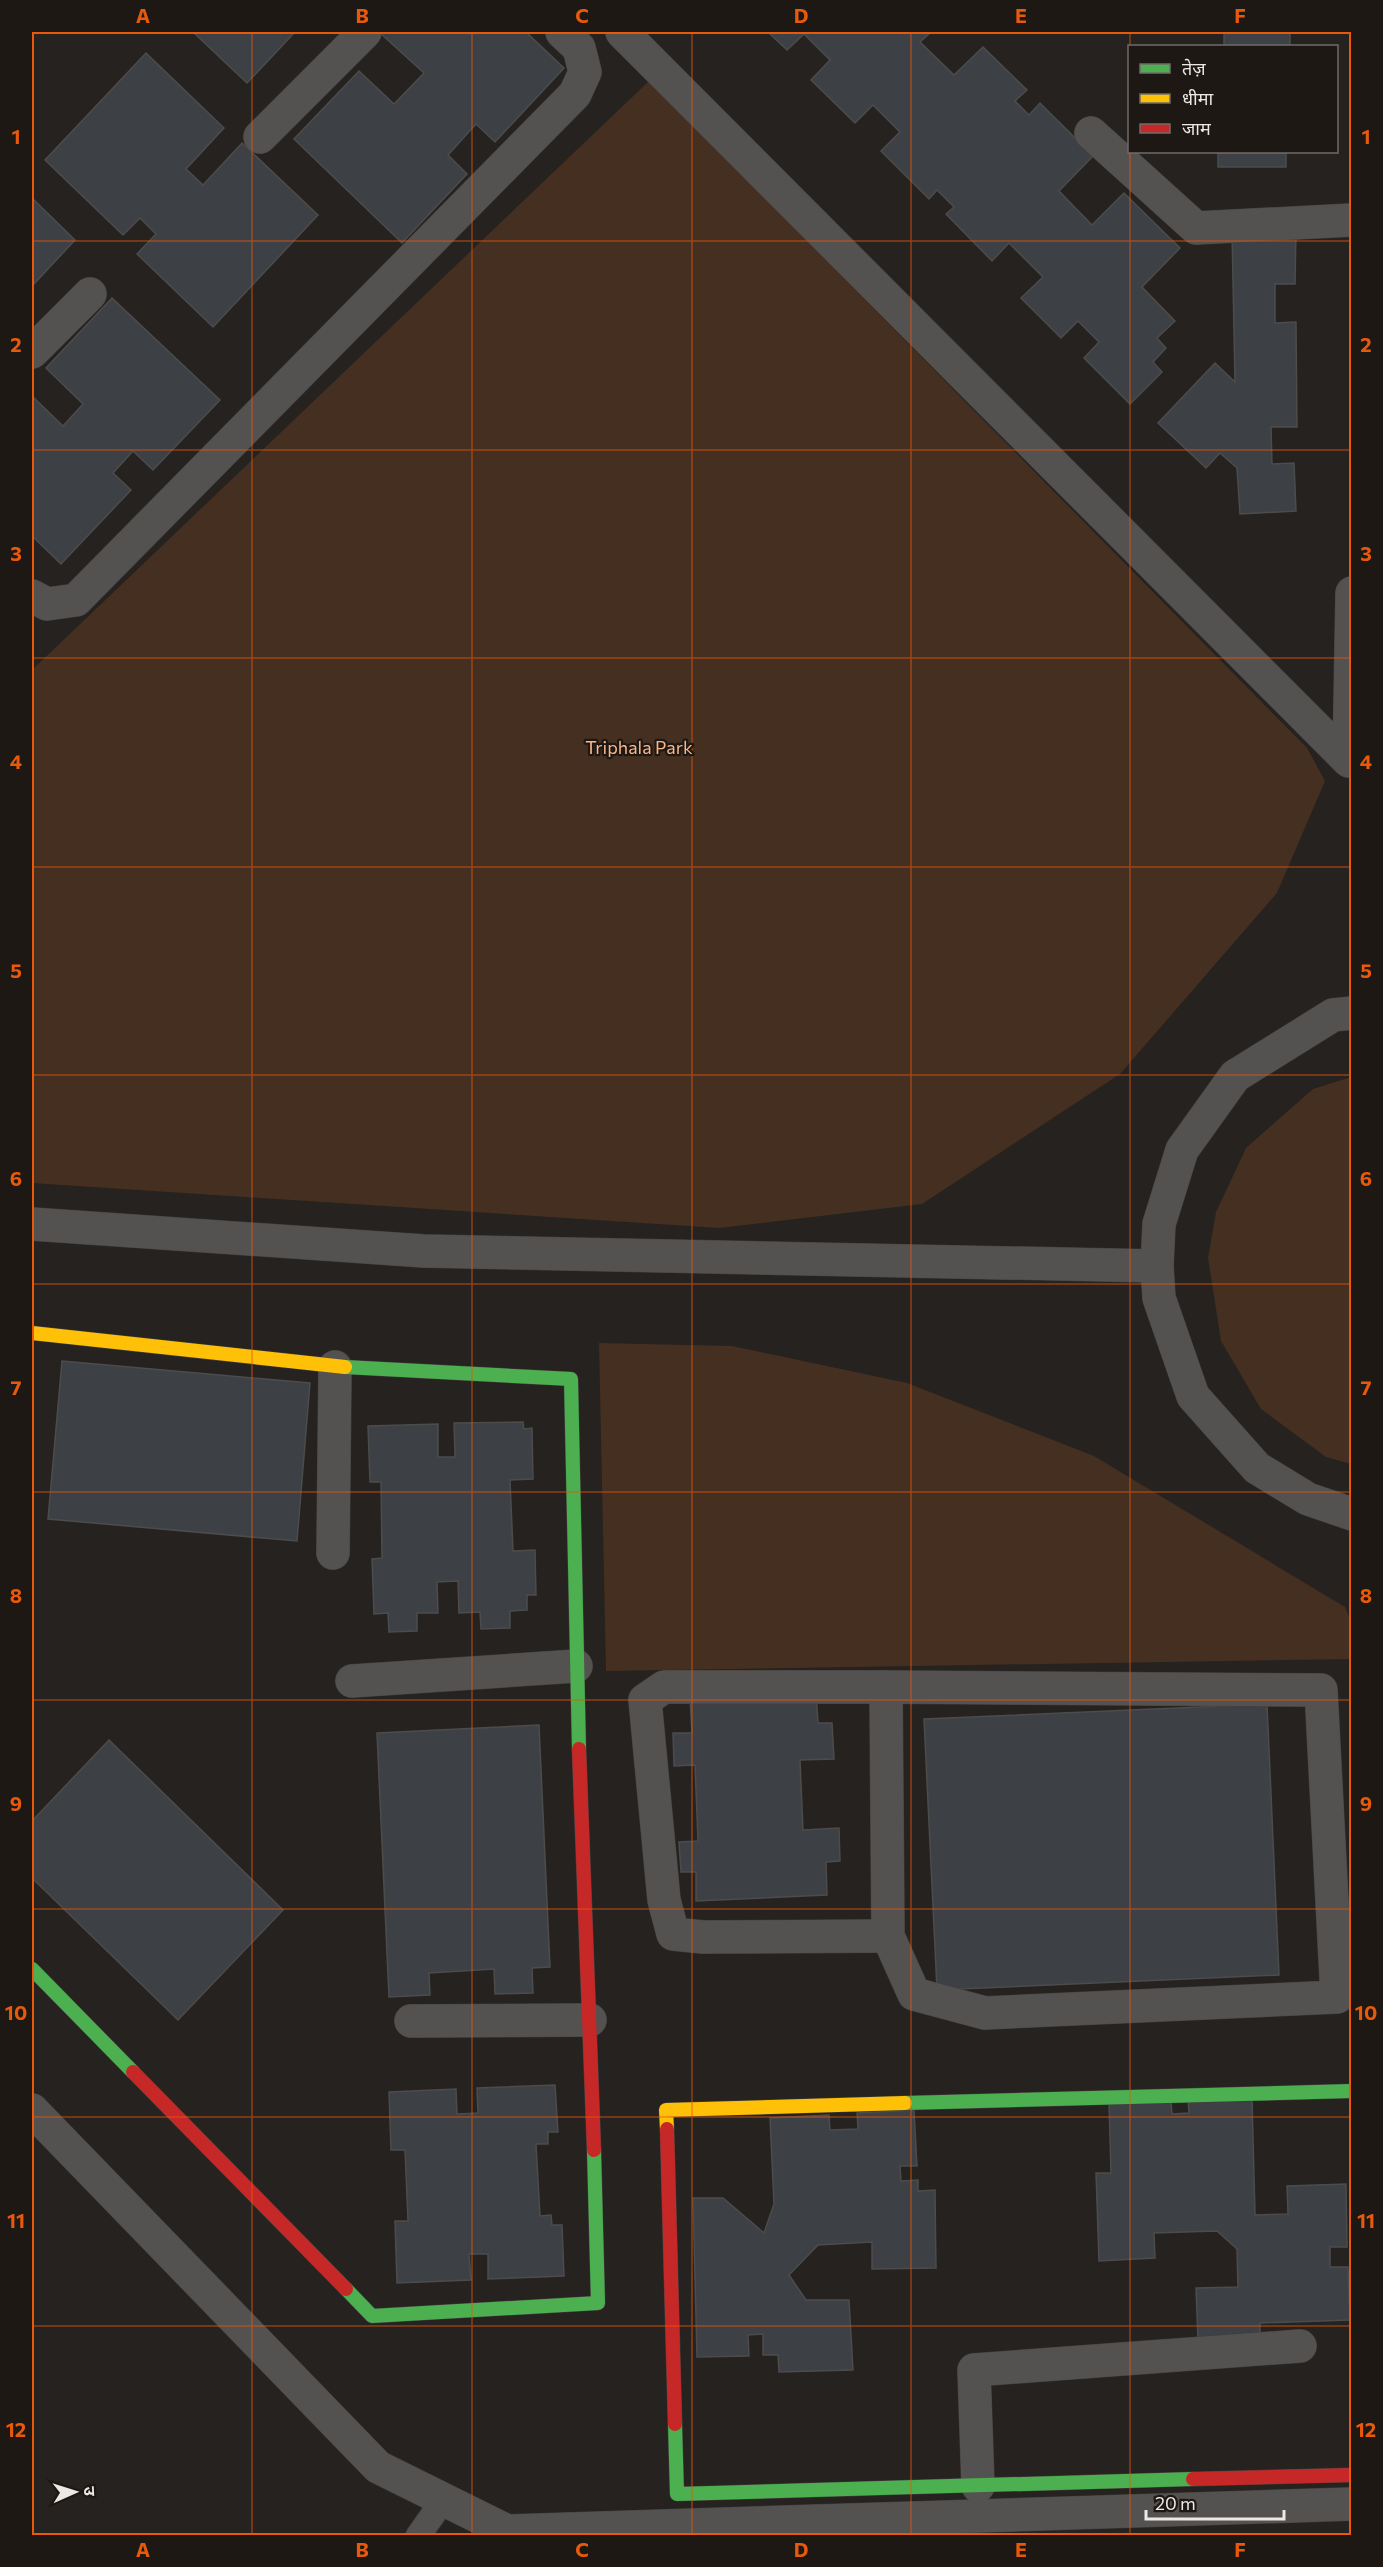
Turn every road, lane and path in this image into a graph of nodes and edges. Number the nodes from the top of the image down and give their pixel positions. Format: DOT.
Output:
graph roads {
  1 [pos="365,32"];
  2 [pos="562,32"];
  3 [pos="622,32"];
  4 [pos="1090,133"];
  5 [pos="260,137"];
  6 [pos="1352,220"];
  7 [pos="90,294"];
  8 [pos="32,352"];
  9 [pos="1352,593"];
  10 [pos="32,596"];
  11 [pos="1352,1013"];
  12 [pos="32,1224"];
  13 [pos="1157,1266"];
  14 [pos="32,1333"];
  15 [pos="335,1366"];
  16 [pos="1352,1514"];
  17 [pos="333,1553"];
  18 [pos="576,1666"];
  19 [pos="352,1681"];
  20 [pos="886,1687"];
  21 [pos="1340,1842"];
  22 [pos="888,1936"];
  23 [pos="32,1969"];
  24 [pos="590,2020"];
  25 [pos="411,2021"];
  26 [pos="1352,2091"];
  27 [pos="32,2110"];
  28 [pos="1300,2346"];
  29 [pos="1352,2475"];
  30 [pos="978,2486"];
  31 [pos="444,2499"];
  32 [pos="1352,2504"];
  33 [pos="418,2535"];
  1 -- 5 [label="street"];
  2 -- 10 [label="street"];
  3 -- 9 [label="street"];
  4 -- 6 [label="street"];
  7 -- 8 [label="street"];
  11 -- 13 [label="street"];
  12 -- 13 [label="street"];
  13 -- 16 [label="street"];
  14 -- 15 [label="street"];
  15 -- 17 [label="street"];
  15 -- 18 [label="street"];
  18 -- 19 [label="street"];
  18 -- 24 [label="street"];
  20 -- 21 [label="street"];
  20 -- 22 [label="street"];
  20 -- 22 [label="street"];
  21 -- 22 [label="street"];
  23 -- 24 [label="street"];
  24 -- 25 [label="street"];
  26 -- 30 [label="street"];
  27 -- 31 [label="street"];
  28 -- 30 [label="street"];
  29 -- 30 [label="street"];
  31 -- 32 [label="street"];
  31 -- 33 [label="lane"];
}
